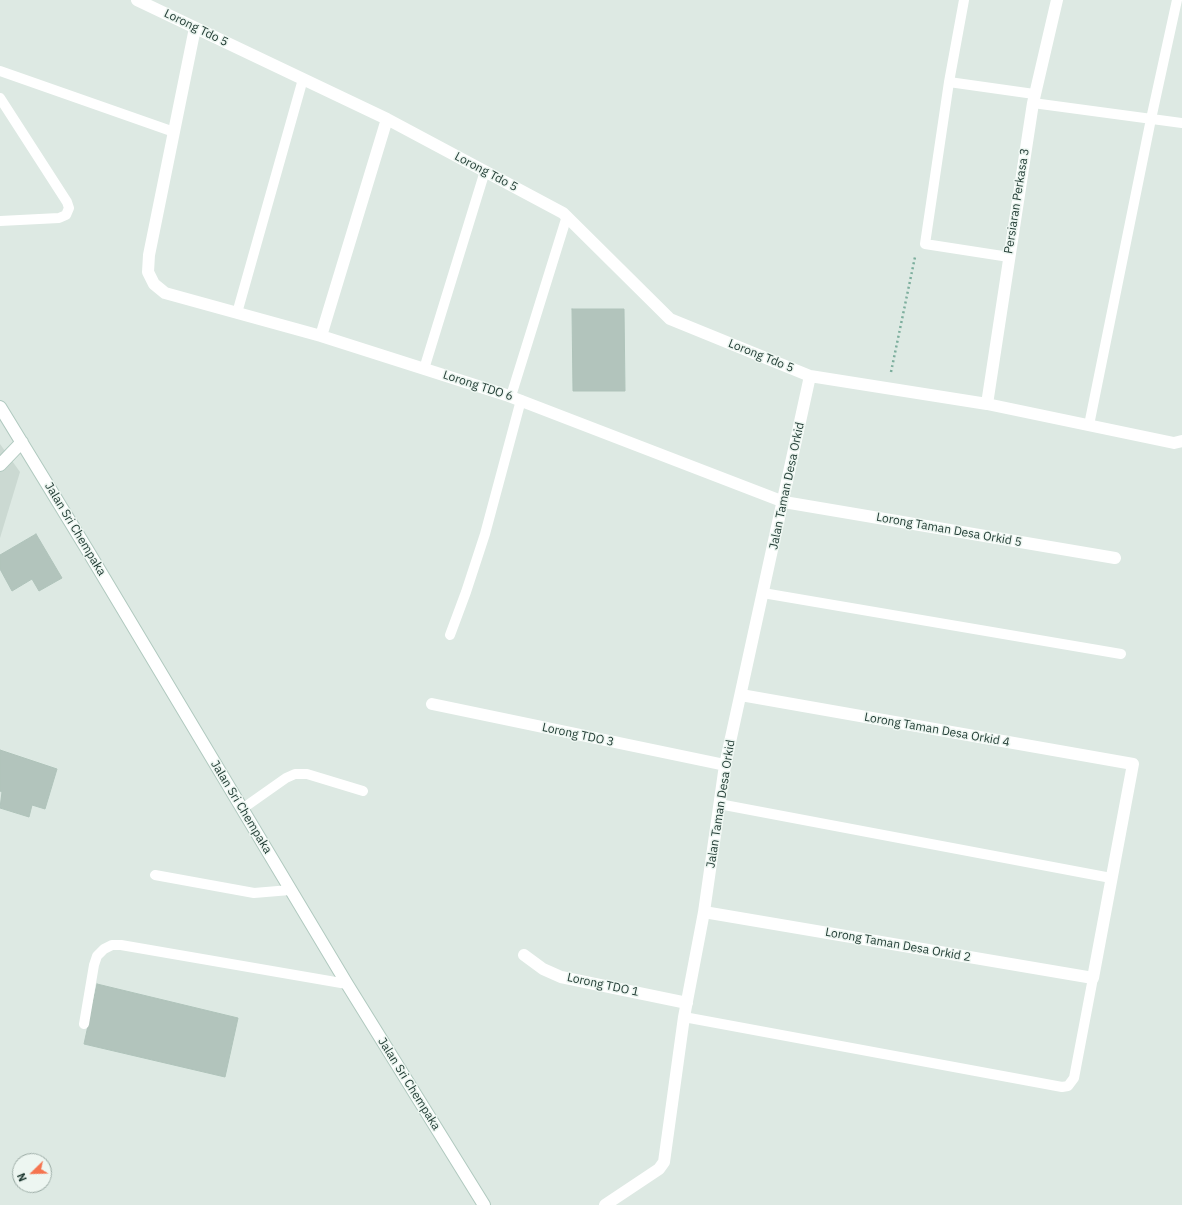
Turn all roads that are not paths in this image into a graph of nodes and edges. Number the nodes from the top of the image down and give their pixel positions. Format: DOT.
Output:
graph roads {
  1 [pos="137,0"];
  2 [pos="964,0"];
  3 [pos="1057,0"];
  4 [pos="1177,0"];
  5 [pos="195,28"];
  6 [pos="0,71"];
  7 [pos="303,79"];
  8 [pos="949,82"];
  9 [pos="0,98"];
  10 [pos="1034,98"];
  11 [pos="387,119"];
  12 [pos="1151,119"];
  13 [pos="1182,123"];
  14 [pos="174,132"];
  15 [pos="486,171"];
  16 [pos="567,216"];
  17 [pos="0,221"];
  18 [pos="1009,257"];
  19 [pos="237,313"];
  20 [pos="321,336"];
  21 [pos="424,369"];
  22 [pos="810,376"];
  23 [pos="516,398"];
  24 [pos="987,404"];
  25 [pos="0,407"];
  26 [pos="1089,425"];
  27 [pos="1182,441"];
  28 [pos="22,442"];
  29 [pos="0,465"];
  30 [pos="784,502"];
  31 [pos="1115,558"];
  32 [pos="763,593"];
  33 [pos="450,635"];
  34 [pos="1121,654"];
  35 [pos="740,695"];
  36 [pos="432,704"];
  37 [pos="725,765"];
  38 [pos="363,792"];
  39 [pos="719,804"];
  40 [pos="242,809"];
  41 [pos="155,876"];
  42 [pos="1111,878"];
  43 [pos="290,890"];
  44 [pos="704,912"];
  45 [pos="524,955"];
  46 [pos="1092,978"];
  47 [pos="347,984"];
  48 [pos="687,1003"];
  49 [pos="684,1017"];
  50 [pos="84,1024"];
  51 [pos="484,1205"];
  52 [pos="605,1205"];
  1 -- 5 [label="street, Lorong Tdo 5"];
  2 -- 8 [label="lane"];
  3 -- 10 [label="street, Persiaran Perkasa 3"];
  4 -- 12 [label="lane"];
  5 -- 7 [label="street, Lorong Tdo 5"];
  5 -- 14 [label="street"];
  6 -- 14 [label="lane"];
  7 -- 11 [label="street, Lorong Tdo 5"];
  7 -- 19 [label="lane"];
  8 -- 10 [label="lane"];
  8 -- 18 [label="lane"];
  9 -- 17 [label="lane"];
  10 -- 12 [label="lane"];
  10 -- 18 [label="street, Persiaran Perkasa 3"];
  11 -- 15 [label="street, Lorong Tdo 5"];
  11 -- 20 [label="street"];
  12 -- 13 [label="lane"];
  12 -- 26 [label="lane"];
  14 -- 19 [label="street, Lorong TDO 6"];
  15 -- 16 [label="street, Lorong Tdo 5"];
  15 -- 21 [label="lane"];
  16 -- 22 [label="street, Lorong Tdo 5"];
  16 -- 23 [label="lane"];
  18 -- 24 [label="street, Persiaran Perkasa 3"];
  19 -- 20 [label="street, Lorong TDO 6"];
  20 -- 21 [label="street, Lorong TDO 6"];
  21 -- 23 [label="street, Lorong TDO 6"];
  22 -- 24 [label="street"];
  22 -- 30 [label="street, Jalan Taman Desa Orkid"];
  23 -- 30 [label="street, Lorong TDO 6"];
  23 -- 33 [label="lane"];
  24 -- 26 [label="street"];
  25 -- 28 [label="street, Jalan Sri Chempaka"];
  26 -- 27 [label="street"];
  28 -- 29 [label="street"];
  28 -- 40 [label="street, Jalan Sri Chempaka"];
  30 -- 31 [label="street, Lorong Taman Desa Orkid 5"];
  30 -- 32 [label="street, Jalan Taman Desa Orkid"];
  32 -- 34 [label="lane"];
  32 -- 35 [label="street, Jalan Taman Desa Orkid"];
  35 -- 37 [label="street, Jalan Taman Desa Orkid"];
  35 -- 42 [label="street, Lorong Taman Desa Orkid 4"];
  36 -- 37 [label="street, Lorong TDO 3"];
  37 -- 39 [label="street, Jalan Taman Desa Orkid"];
  38 -- 40 [label="lane"];
  39 -- 42 [label="lane"];
  39 -- 44 [label="street, Jalan Taman Desa Orkid"];
  40 -- 43 [label="street, Jalan Sri Chempaka"];
  41 -- 43 [label="lane"];
  42 -- 46 [label="street"];
  43 -- 47 [label="street, Jalan Sri Chempaka"];
  44 -- 46 [label="street, Lorong Taman Desa Orkid 2"];
  44 -- 48 [label="street, Jalan Taman Desa Orkid"];
  45 -- 48 [label="street, Lorong TDO 1"];
  46 -- 49 [label="lane"];
  47 -- 50 [label="lane"];
  47 -- 51 [label="street, Jalan Sri Chempaka"];
  48 -- 49 [label="street, Jalan Taman Desa Orkid"];
  49 -- 52 [label="street, Jalan Taman Desa Orkid"];
}
